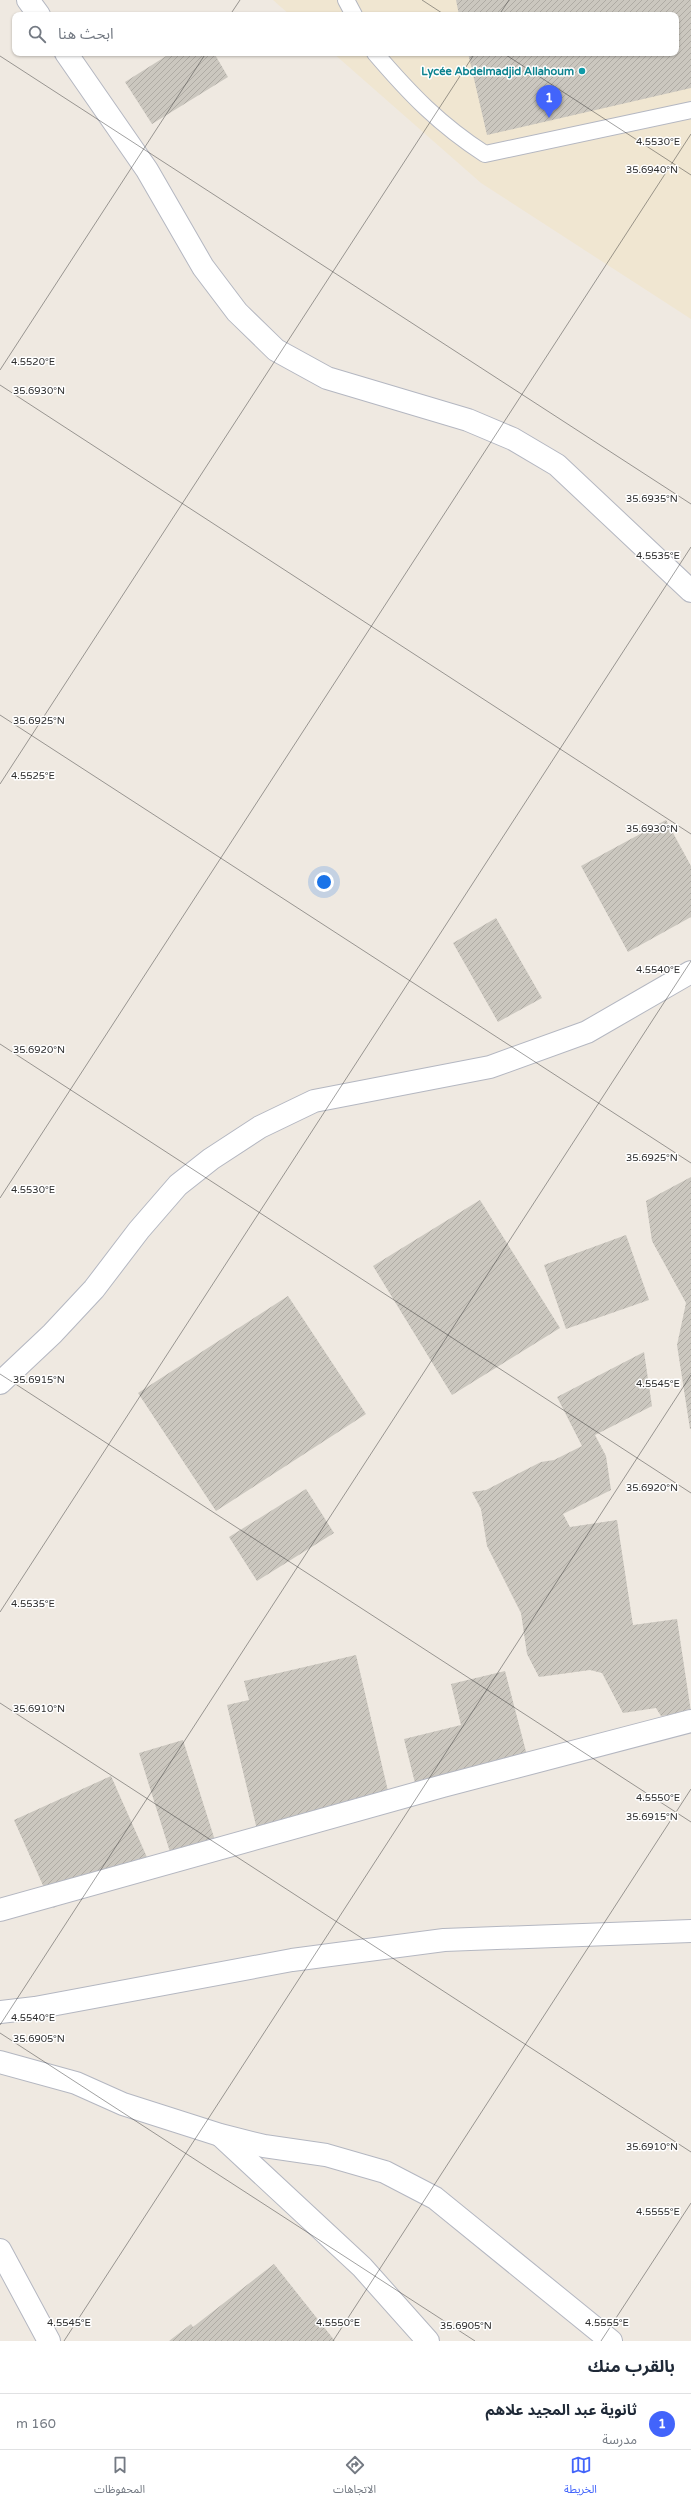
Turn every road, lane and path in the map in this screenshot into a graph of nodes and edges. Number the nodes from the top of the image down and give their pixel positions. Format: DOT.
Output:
graph roads {
  1 [pos="28,0"];
  2 [pos="346,0"];
  3 [pos="37,12"];
  4 [pos="352,12"];
  5 [pos="68,56"];
  6 [pos="378,56"];
  7 [pos="691,110"];
  8 [pos="691,592"];
  9 [pos="691,972"];
  10 [pos="0,1384"];
  11 [pos="691,1721"];
  12 [pos="0,1910"];
  13 [pos="691,1931"];
  14 [pos="0,2012"];
  15 [pos="0,2062"];
  16 [pos="220,2135"];
  17 [pos="0,2250"];
  18 [pos="49,2341"];
  19 [pos="428,2341"];
  20 [pos="611,2341"];
  1 -- 3 [label="street"];
  2 -- 4 [label="lane"];
  5 -- 8 [label="street"];
  6 -- 7 [label="lane"];
  9 -- 10 [label="street"];
  11 -- 12 [label="street"];
  13 -- 14 [label="street"];
  15 -- 16 [label="street"];
  16 -- 19 [label="street"];
  16 -- 20 [label="street"];
  17 -- 18 [label="street"];
}
